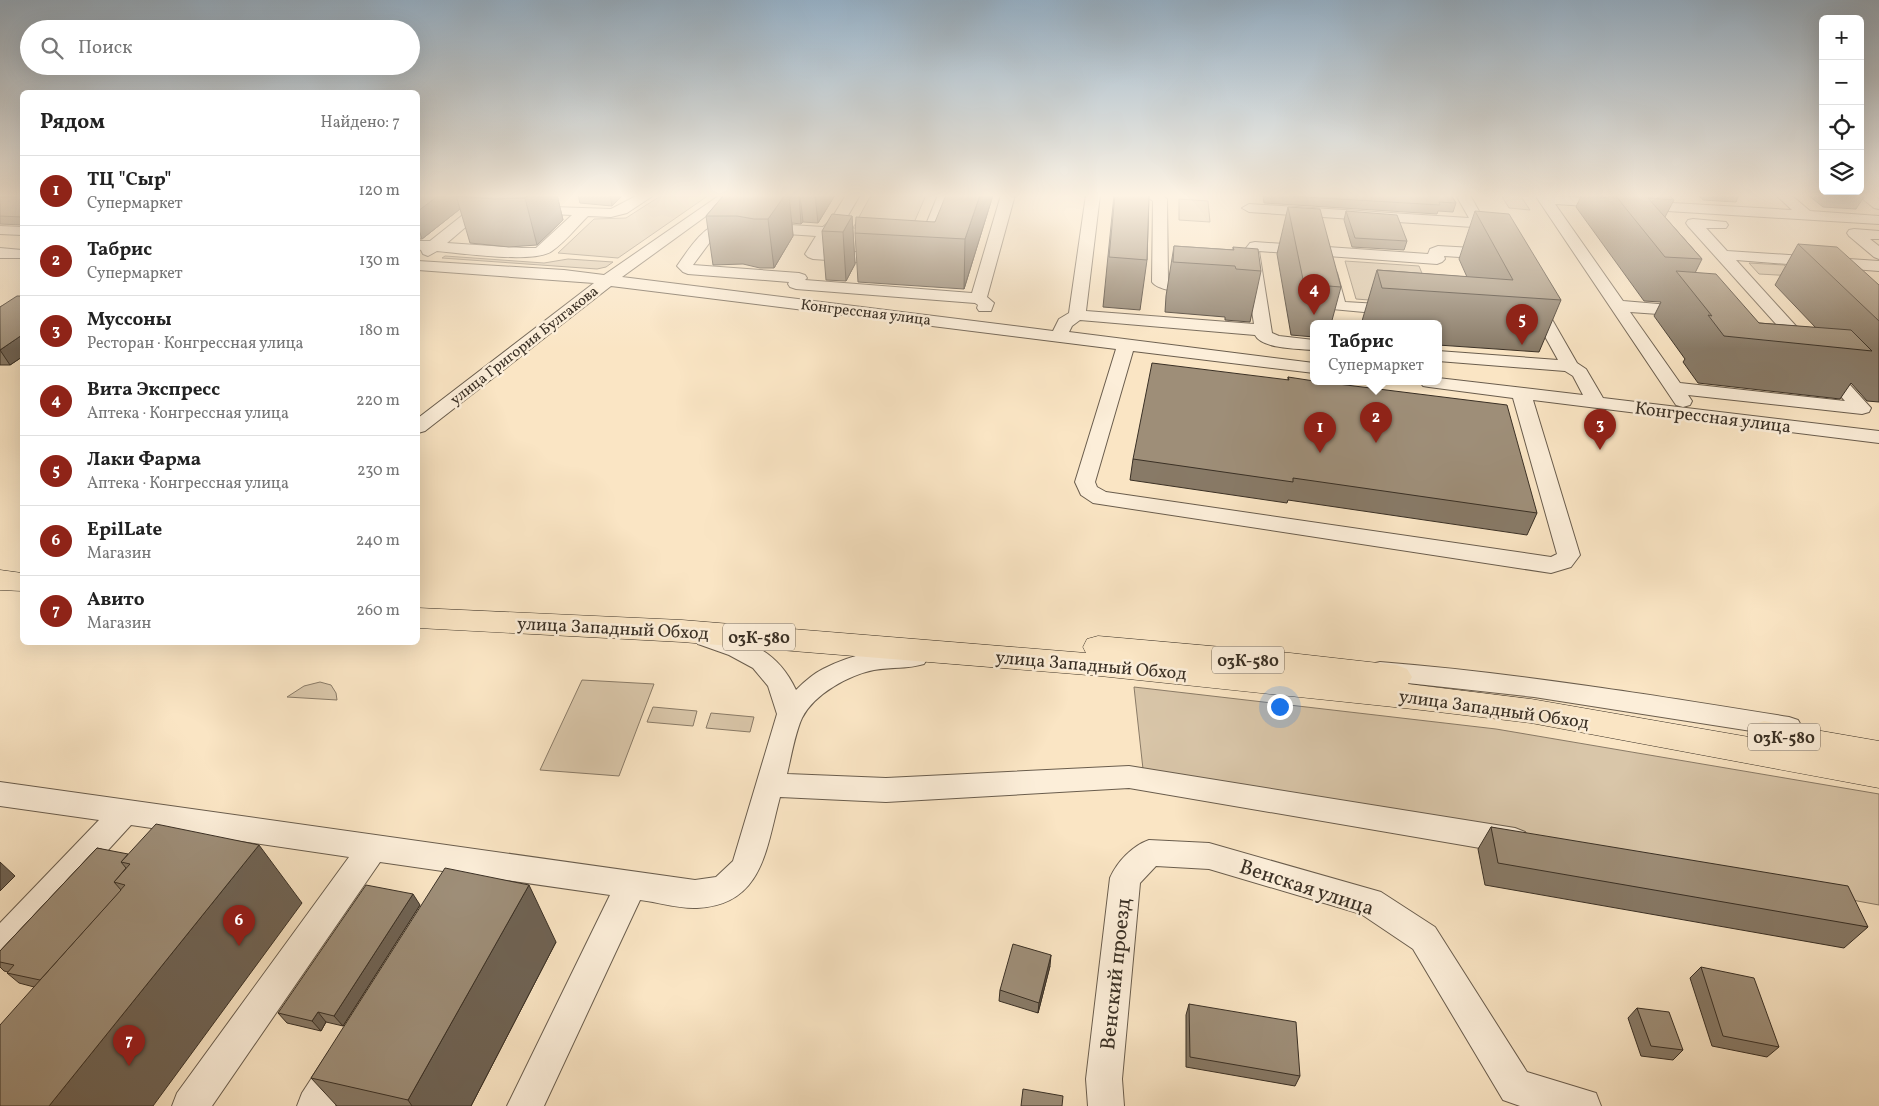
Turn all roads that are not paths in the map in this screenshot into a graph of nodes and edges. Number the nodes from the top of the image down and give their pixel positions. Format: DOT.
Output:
graph roads {
  1 [pos="434,246"];
  2 [pos="442,247"];
  3 [pos="548,247"];
  4 [pos="655,247"];
  5 [pos="699,247"];
  6 [pos="817,247"];
  7 [pos="924,247"];
  8 [pos="993,247"];
  9 [pos="1086,247"];
  10 [pos="1160,247"];
  11 [pos="1252,247"];
  12 [pos="1303,247"];
  13 [pos="1495,247"];
  14 [pos="1578,247"];
  15 [pos="1715,247"];
  16 [pos="1863,247"];
  17 [pos="1323,251"];
  18 [pos="0,253"];
  19 [pos="20,254"];
  20 [pos="813,254"];
  21 [pos="1704,254"];
  22 [pos="1723,255"];
  23 [pos="420,258"];
  24 [pos="1437,259"];
  25 [pos="1811,261"];
  26 [pos="420,265"];
  27 [pos="1876,265"];
  28 [pos="1444,276"];
  29 [pos="608,280"];
  30 [pos="1830,280"];
  31 [pos="797,281"];
  32 [pos="1211,289"];
  33 [pos="1238,291"];
  34 [pos="1257,292"];
  35 [pos="1529,292"];
  36 [pos="979,298"];
  37 [pos="785,303"];
  38 [pos="1338,306"];
  39 [pos="1618,306"];
  40 [pos="1407,311"];
  41 [pos="1703,312"];
  42 [pos="1077,315"];
  43 [pos="1341,320"];
  44 [pos="980,327"];
  45 [pos="1262,330"];
  46 [pos="1059,336"];
  47 [pos="1126,344"];
  48 [pos="1310,345"];
  49 [pos="1442,356"];
  50 [pos="1570,366"];
  51 [pos="1806,366"];
  52 [pos="1310,367"];
  53 [pos="1825,368"];
  54 [pos="1442,384"];
  55 [pos="1674,388"];
  56 [pos="1521,393"];
  57 [pos="1597,402"];
  58 [pos="1870,409"];
  59 [pos="1692,414"];
  60 [pos="420,426"];
  61 [pos="1823,430"];
  62 [pos="1879,437"];
  63 [pos="1879,445"];
  64 [pos="0,580"];
  65 [pos="20,582"];
  66 [pos="0,598"];
  67 [pos="20,599"];
  68 [pos="420,604"];
  69 [pos="420,618"];
  70 [pos="682,631"];
  71 [pos="1290,664"];
  72 [pos="1100,665"];
  73 [pos="790,714"];
  74 [pos="1879,742"];
  75 [pos="1879,754"];
  76 [pos="1879,774"];
  77 [pos="769,785"];
  78 [pos="0,794"];
  79 [pos="126,811"];
  80 [pos="221,825"];
  81 [pos="1540,845"];
  82 [pos="373,847"];
  83 [pos="1149,853"];
  84 [pos="196,854"];
  85 [pos="631,885"];
  86 [pos="0,945"];
  87 [pos="357,1038"];
  88 [pos="190,1106"];
  89 [pos="315,1106"];
  90 [pos="525,1106"];
  91 [pos="1106,1106"];
  92 [pos="1583,1106"];
  1 -- 23 [label="street"];
  2 -- 3 [label="street"];
  4 -- 29 [label="street, улица Григория Булгакова"];
  5 -- 31 [label="street"];
  6 -- 20 [label="street"];
  7 -- 20 [label="street"];
  8 -- 36 [label="street"];
  9 -- 42 [label="street"];
  10 -- 32 [label="street"];
  11 -- 34 [label="street"];
  12 -- 17 [label="street"];
  13 -- 24 [label="street"];
  14 -- 39 [label="street"];
  15 -- 22 [label="street"];
  16 -- 27 [label="street"];
  17 -- 24 [label="street"];
  17 -- 38 [label="street"];
  18 -- 19 [label="street"];
  20 -- 31 [label="street"];
  21 -- 22 [label="street"];
  22 -- 25 [label="street"];
  22 -- 53 [label="street"];
  24 -- 28 [label="street"];
  25 -- 27 [label="street"];
  25 -- 30 [label="street"];
  26 -- 29 [label="street, Конгрессная улица"];
  29 -- 37 [label="street, Конгрессная улица"];
  29 -- 60 [label="street, улица Григория Булгакова"];
  31 -- 36 [label="street"];
  31 -- 37 [label="street"];
  33 -- 34 [label="street"];
  34 -- 45 [label="street"];
  35 -- 50 [label="street"];
  36 -- 44 [label="street"];
  37 -- 44 [label="street, Конгрессная улица"];
  38 -- 40 [label="street"];
  38 -- 43 [label="street"];
  39 -- 41 [label="street"];
  39 -- 55 [label="street"];
  42 -- 45 [label="street"];
  42 -- 46 [label="street"];
  44 -- 46 [label="street, Конгрессная улица"];
  45 -- 48 [label="street"];
  46 -- 47 [label="street, Конгрессная улица"];
  47 -- 52 [label="street, Конгрессная улица"];
  47 -- 56 [label="street"];
  49 -- 50 [label="street"];
  50 -- 57 [label="street"];
  51 -- 53 [label="street"];
  53 -- 58 [label="street"];
  54 -- 56 [label="street, Конгрессная улица"];
  55 -- 58 [label="street"];
  55 -- 59 [label="street"];
  56 -- 57 [label="street, Конгрессная улица"];
  57 -- 59 [label="street, Конгрессная улица"];
  59 -- 61 [label="street, Конгрессная улица"];
  61 -- 62 [label="street, Конгрессная улица"];
  61 -- 63 [label="street"];
  64 -- 65 [label="highway"];
  66 -- 67 [label="highway"];
  68 -- 71 [label="highway, улица Западный Обход / 03К-580"];
  69 -- 70 [label="highway, улица Западный Обход / 03К-580"];
  70 -- 72 [label="highway, улица Западный Обход / 03К-580"];
  70 -- 73 [label="street"];
  71 -- 74 [label="street"];
  71 -- 75 [label="highway, улица Западный Обход / 03К-580"];
  72 -- 73 [label="street"];
  72 -- 76 [label="highway, улица Западный Обход / 03К-580"];
  73 -- 77 [label="street"];
  77 -- 81 [label="street"];
  77 -- 85 [label="street"];
  78 -- 79 [label="street"];
  79 -- 80 [label="street"];
  79 -- 86 [label="street"];
  80 -- 82 [label="street"];
  80 -- 84 [label="street"];
  82 -- 85 [label="street"];
  82 -- 88 [label="street"];
  83 -- 91 [label="street, Венский проезд"];
  83 -- 92 [label="street, Венская улица"];
  85 -- 90 [label="street"];
  87 -- 89 [label="street"];
}
